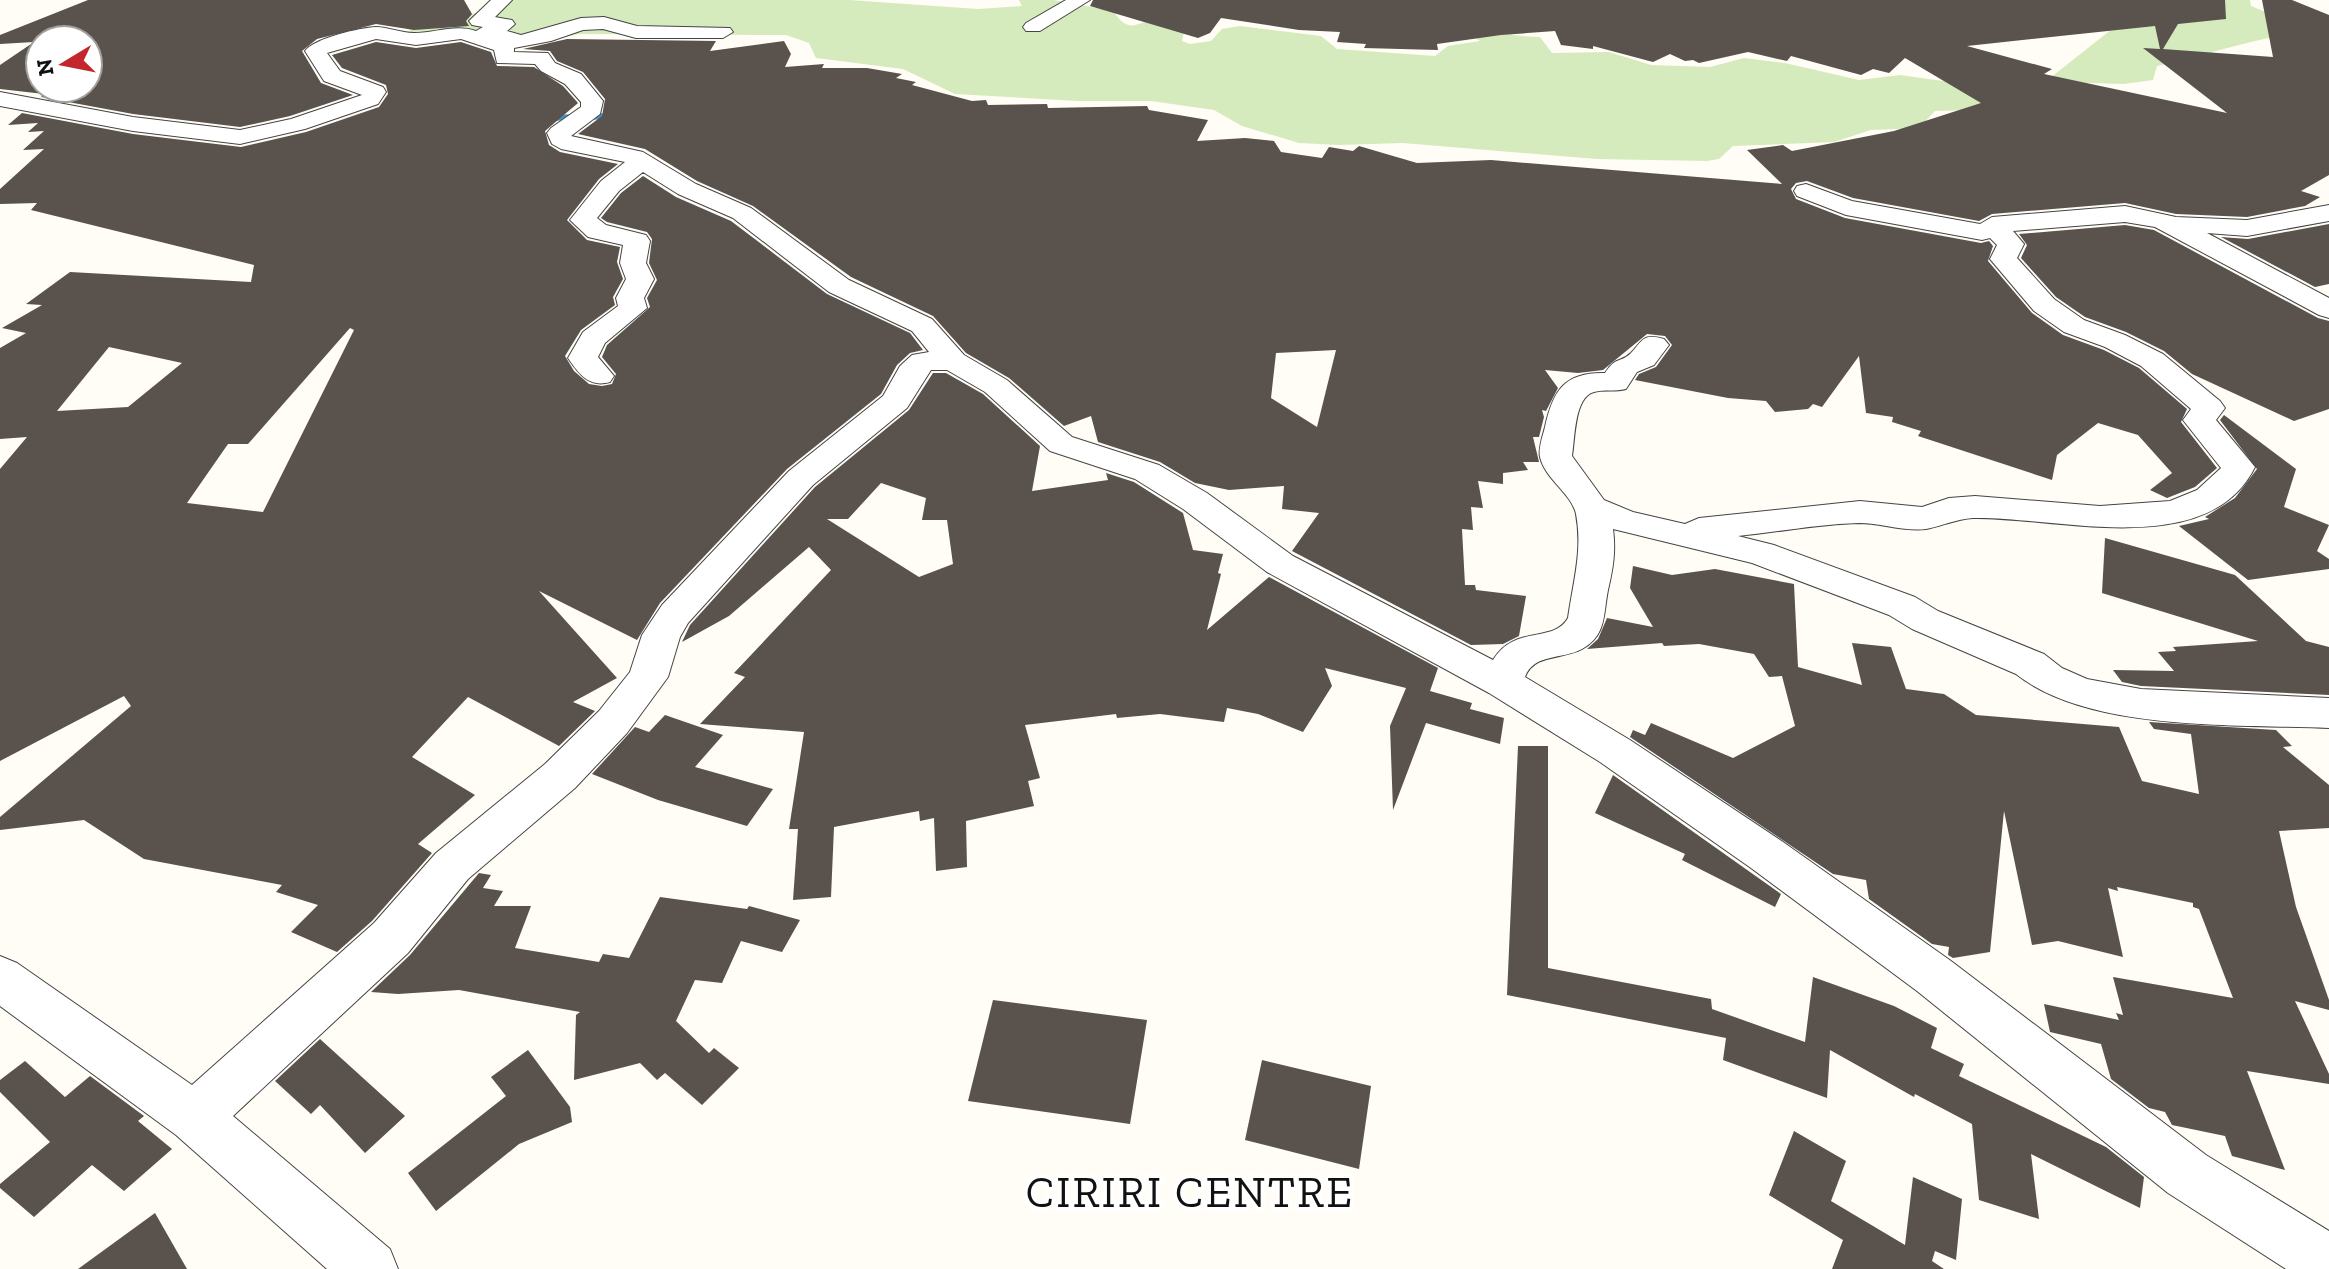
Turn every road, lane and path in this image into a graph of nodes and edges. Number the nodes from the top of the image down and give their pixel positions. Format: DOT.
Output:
graph roads {
  1 [pos="502,0"];
  2 [pos="1080,0"];
  3 [pos="1033,27"];
  4 [pos="723,32"];
  5 [pos="508,43"];
  6 [pos="0,99"];
  7 [pos="645,163"];
  8 [pos="1806,191"];
  9 [pos="2329,213"];
  10 [pos="2162,220"];
  11 [pos="1992,225"];
  12 [pos="2329,309"];
  13 [pos="1654,345"];
  14 [pos="953,361"];
  15 [pos="599,376"];
  16 [pos="1592,508"];
  17 [pos="1669,531"];
  18 [pos="1503,683"];
  19 [pos="2329,713"];
  20 [pos="0,978"];
  21 [pos="194,1117"];
  22 [pos="2329,1264"];
  23 [pos="370,1269"];
  1 -- 5 [label="street"];
  2 -- 3 [label="street"];
  4 -- 5 [label="street"];
  5 -- 6 [label="street"];
  5 -- 7 [label="street"];
  7 -- 14 [label="street"];
  7 -- 15 [label="street"];
  8 -- 11 [label="street"];
  9 -- 10 [label="street"];
  10 -- 11 [label="street"];
  10 -- 12 [label="street"];
  11 -- 17 [label="street"];
  13 -- 16 [label="street"];
  14 -- 18 [label="street"];
  14 -- 21 [label="street"];
  16 -- 17 [label="street"];
  16 -- 18 [label="street"];
  17 -- 19 [label="street"];
  18 -- 22 [label="street"];
  20 -- 21 [label="street"];
  21 -- 23 [label="street"];
}
